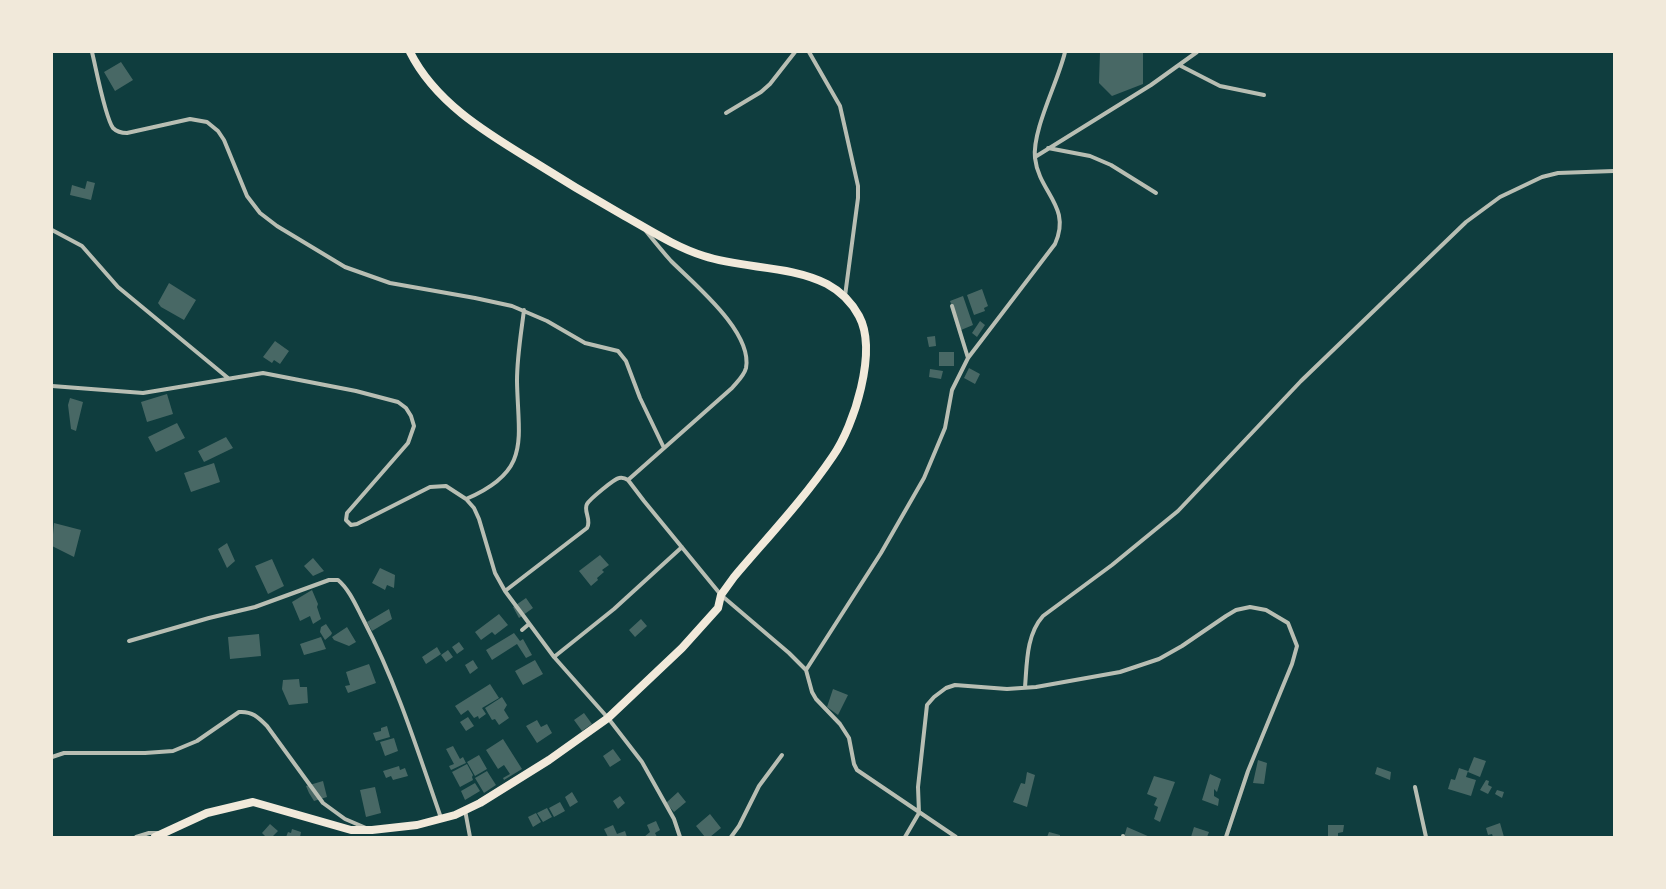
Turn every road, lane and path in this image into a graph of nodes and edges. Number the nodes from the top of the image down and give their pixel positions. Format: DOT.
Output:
graph roads {
  1 [pos="92,52"];
  2 [pos="410,52"];
  3 [pos="795,52"];
  4 [pos="809,52"];
  5 [pos="1065,52"];
  6 [pos="1197,52"];
  7 [pos="1179,65"];
  8 [pos="1264,95"];
  9 [pos="726,113"];
  10 [pos="1048,148"];
  11 [pos="1035,157"];
  12 [pos="1614,172"];
  13 [pos="1156,193"];
  14 [pos="641,225"];
  15 [pos="52,230"];
  16 [pos="844,296"];
  17 [pos="952,306"];
  18 [pos="524,310"];
  19 [pos="968,358"];
  20 [pos="228,378"];
  21 [pos="52,386"];
  22 [pos="664,448"];
  23 [pos="628,480"];
  24 [pos="466,499"];
  25 [pos="682,547"];
  26 [pos="505,591"];
  27 [pos="722,595"];
  28 [pos="529,624"];
  29 [pos="522,630"];
  30 [pos="129,641"];
  31 [pos="554,657"];
  32 [pos="806,670"];
  33 [pos="1025,687"];
  34 [pos="608,718"];
  35 [pos="782,755"];
  36 [pos="52,757"];
  37 [pos="1415,787"];
  38 [pos="465,810"];
  39 [pos="919,813"];
  40 [pos="441,818"];
  41 [pos="372,830"];
  42 [pos="158,835"];
  43 [pos="136,837"];
  44 [pos="470,837"];
  45 [pos="680,837"];
  46 [pos="731,837"];
  47 [pos="905,837"];
  48 [pos="956,837"];
  49 [pos="1226,837"];
  50 [pos="1426,837"];
  1 -- 18 [label="street"];
  2 -- 14 [label="main road"];
  3 -- 9 [label="street"];
  4 -- 16 [label="street"];
  5 -- 11 [label="street"];
  6 -- 7 [label="street"];
  7 -- 8 [label="street"];
  7 -- 10 [label="street"];
  10 -- 11 [label="street"];
  10 -- 13 [label="street"];
  11 -- 19 [label="street"];
  12 -- 33 [label="street"];
  14 -- 16 [label="main road"];
  14 -- 22 [label="street"];
  15 -- 20 [label="street"];
  16 -- 27 [label="main road"];
  17 -- 19 [label="street"];
  18 -- 22 [label="street"];
  18 -- 24 [label="street"];
  19 -- 32 [label="street"];
  20 -- 21 [label="street"];
  20 -- 24 [label="street"];
  22 -- 23 [label="street"];
  23 -- 25 [label="street"];
  23 -- 26 [label="street"];
  24 -- 26 [label="street"];
  25 -- 27 [label="street"];
  25 -- 31 [label="street"];
  26 -- 28 [label="street"];
  27 -- 32 [label="street"];
  27 -- 34 [label="main road"];
  28 -- 29 [label="street"];
  28 -- 31 [label="street"];
  30 -- 40 [label="street"];
  31 -- 34 [label="street"];
  32 -- 39 [label="street"];
  33 -- 39 [label="street"];
  33 -- 49 [label="street"];
  34 -- 38 [label="main road"];
  34 -- 45 [label="street"];
  35 -- 46 [label="street"];
  36 -- 41 [label="street"];
  37 -- 50 [label="street"];
  38 -- 40 [label="main road"];
  38 -- 44 [label="street"];
  39 -- 47 [label="street"];
  39 -- 48 [label="street"];
  40 -- 41 [label="main road"];
  41 -- 42 [label="main road"];
  42 -- 43 [label="street"];
}
